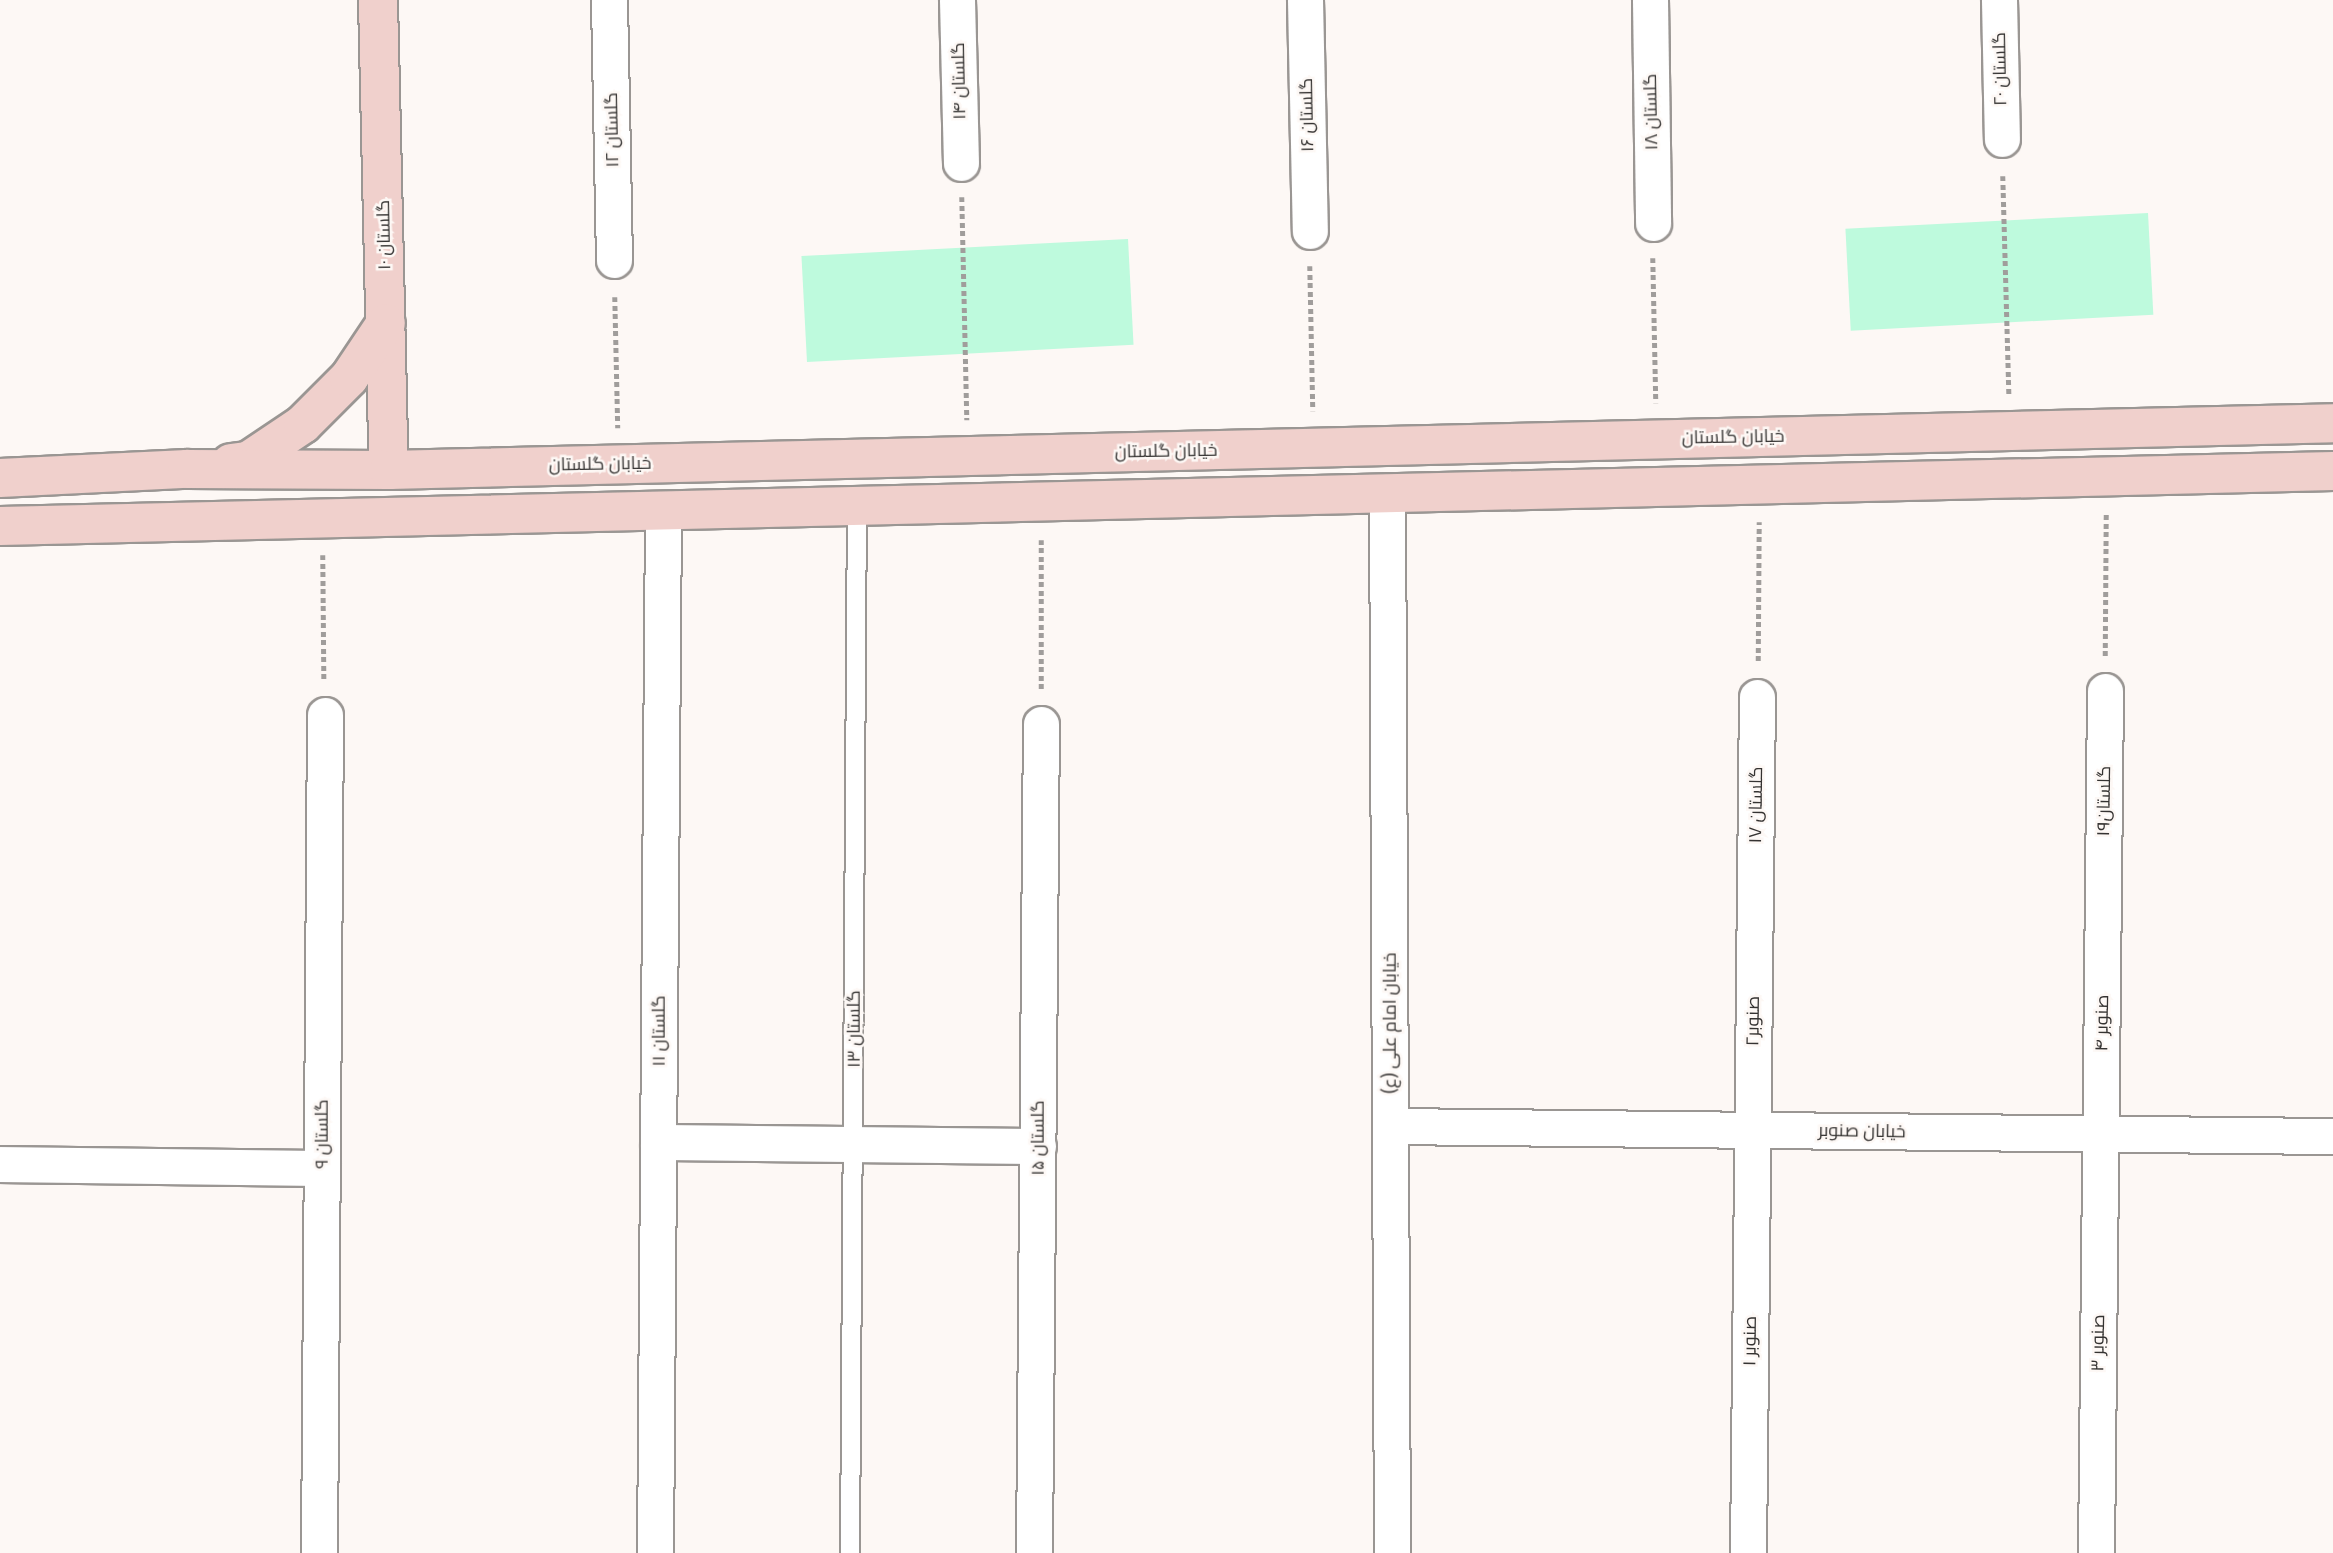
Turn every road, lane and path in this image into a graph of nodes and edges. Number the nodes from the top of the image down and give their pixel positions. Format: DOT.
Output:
graph roads {
  1 [pos="378,0"];
  2 [pos="609,0"];
  3 [pos="957,0"];
  4 [pos="1305,0"];
  5 [pos="1650,0"];
  6 [pos="1999,0"];
  7 [pos="2002,139"];
  8 [pos="961,163"];
  9 [pos="1653,223"];
  10 [pos="1310,231"];
  11 [pos="614,260"];
  12 [pos="386,323"];
  13 [pos="2333,423"];
  14 [pos="2010,430"];
  15 [pos="1657,439"];
  16 [pos="1314,447"];
  17 [pos="967,456"];
  18 [pos="618,464"];
  19 [pos="187,469"];
  20 [pos="389,470"];
  21 [pos="2333,471"];
  22 [pos="2106,475"];
  23 [pos="0,478"];
  24 [pos="1759,483"];
  25 [pos="1387,492"];
  26 [pos="1042,501"];
  27 [pos="857,505"];
  28 [pos="663,510"];
  29 [pos="322,518"];
  30 [pos="0,526"];
  31 [pos="2105,691"];
  32 [pos="1757,697"];
  33 [pos="325,715"];
  34 [pos="1041,724"];
  35 [pos="2103,912"];
  36 [pos="1755,913"];
  37 [pos="1390,1126"];
  38 [pos="1752,1129"];
  39 [pos="2100,1133"];
  40 [pos="2333,1136"];
  41 [pos="658,1142"];
  42 [pos="853,1144"];
  43 [pos="1038,1146"];
  44 [pos="0,1164"];
  45 [pos="322,1168"];
  46 [pos="319,1553"];
  47 [pos="655,1553"];
  48 [pos="850,1553"];
  49 [pos="1034,1553"];
  50 [pos="1392,1553"];
  51 [pos="1748,1553"];
  52 [pos="2096,1553"];
  1 -- 12 [label="street, گلستان ۱۰"];
  2 -- 11 [label="street, گلستان ۱۲"];
  3 -- 8 [label="street, گلستان ۱۴"];
  4 -- 10 [label="street, گلستان ۱۶"];
  5 -- 9 [label="street, گلستان ۱۸"];
  6 -- 7 [label="street, گلستان ۲۰"];
  7 -- 14 [label="path"];
  8 -- 17 [label="path"];
  9 -- 15 [label="path"];
  10 -- 16 [label="path"];
  11 -- 18 [label="path"];
  12 -- 19 [label="street"];
  12 -- 20 [label="street, گلستان ۱۰"];
  13 -- 14 [label="street, خیابان گلستان"];
  14 -- 15 [label="street, خیابان گلستان"];
  15 -- 16 [label="street, خیابان گلستان"];
  16 -- 17 [label="street, خیابان گلستان"];
  17 -- 18 [label="street, خیابان گلستان"];
  18 -- 20 [label="street, خیابان گلستان"];
  19 -- 20 [label="street, خیابان گلستان"];
  19 -- 23 [label="street, خیابان گلستان"];
  21 -- 22 [label="street"];
  22 -- 24 [label="street"];
  22 -- 31 [label="path"];
  24 -- 25 [label="street"];
  24 -- 32 [label="path"];
  25 -- 26 [label="street"];
  25 -- 37 [label="street, خیابان امام علی (ع)"];
  26 -- 27 [label="street"];
  26 -- 34 [label="path"];
  27 -- 28 [label="street"];
  27 -- 42 [label="lane, گلستان ۱۳"];
  28 -- 29 [label="street"];
  28 -- 41 [label="street, گلستان ۱۱"];
  29 -- 30 [label="street"];
  29 -- 33 [label="path"];
  31 -- 35 [label="street, گلستان۱۹"];
  32 -- 36 [label="street, گلستان ۱۷"];
  33 -- 45 [label="street, گلستان ۹"];
  34 -- 43 [label="street, گلستان ۱۵"];
  35 -- 39 [label="street, صنوبر ۴"];
  36 -- 38 [label="street, صنوبر۲"];
  37 -- 38 [label="street, خیابان صنوبر"];
  37 -- 50 [label="street, خیابان امام علی (ع)"];
  38 -- 39 [label="street, خیابان صنوبر"];
  38 -- 51 [label="street, صنوبر ۱"];
  39 -- 40 [label="street, خیابان صنوبر"];
  39 -- 52 [label="street, صنوبر ۳"];
  41 -- 42 [label="street"];
  41 -- 47 [label="street, گلستان ۱۱"];
  42 -- 43 [label="street"];
  42 -- 48 [label="lane, گلستان ۱۳"];
  43 -- 49 [label="street, گلستان ۱۵"];
  44 -- 45 [label="street"];
  45 -- 46 [label="street, گلستان ۹"];
}
